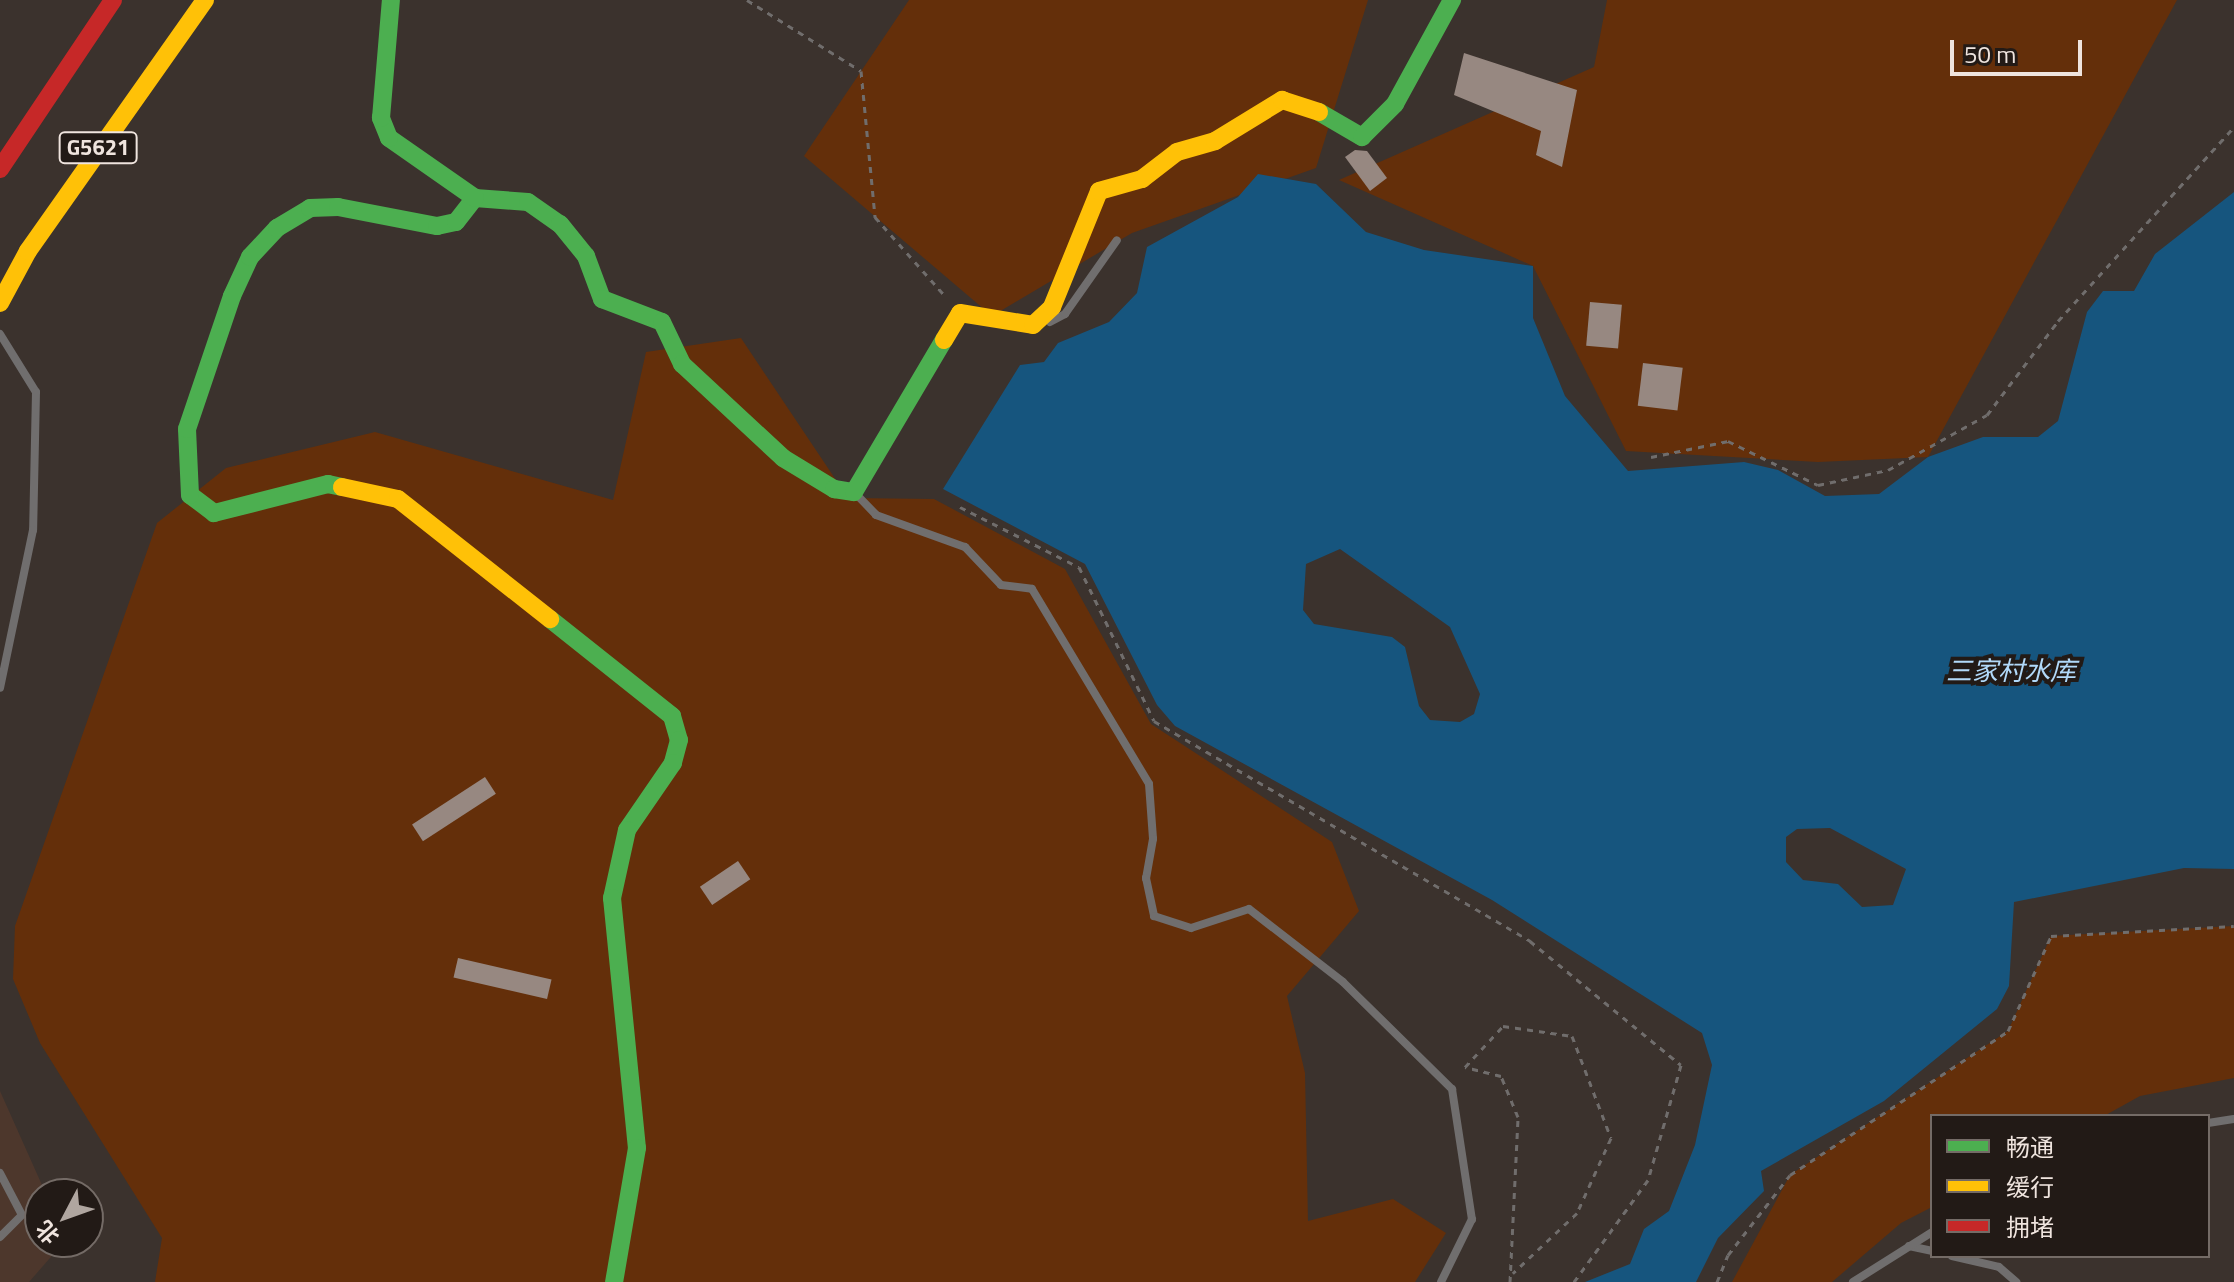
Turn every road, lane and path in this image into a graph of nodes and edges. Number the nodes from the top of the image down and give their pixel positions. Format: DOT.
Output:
graph roads {
  1 [pos="113,0"];
  2 [pos="205,0"];
  3 [pos="391,0"];
  4 [pos="747,0"];
  5 [pos="1452,0"];
  6 [pos="2234,127"];
  7 [pos="0,169"];
  8 [pos="475,198"];
  9 [pos="1117,240"];
  10 [pos="0,303"];
  11 [pos="960,313"];
  12 [pos="1033,325"];
  13 [pos="0,334"];
  14 [pos="1651,457"];
  15 [pos="854,492"];
  16 [pos="960,507"];
  17 [pos="0,688"];
  18 [pos="2234,926"];
  19 [pos="2234,1119"];
  20 [pos="2210,1123"];
  21 [pos="0,1173"];
  22 [pos="1930,1233"];
  23 [pos="0,1237"];
  24 [pos="1909,1246"];
  25 [pos="1930,1251"];
  26 [pos="1961,1258"];
  27 [pos="1513,1273"];
  28 [pos="614,1282"];
  29 [pos="1441,1282"];
  30 [pos="1510,1282"];
  31 [pos="1574,1282"];
  32 [pos="1717,1282"];
  33 [pos="1853,1282"];
  34 [pos="2016,1282"];
  1 -- 7 [label="main road, G5621"];
  2 -- 10 [label="main road, G5621"];
  3 -- 8 [label="main road"];
  4 -- 11 [label="path"];
  5 -- 12 [label="main road"];
  6 -- 14 [label="path"];
  8 -- 15 [label="main road"];
  8 -- 28 [label="main road"];
  9 -- 12 [label="lane"];
  11 -- 12 [label="main road"];
  11 -- 15 [label="main road"];
  13 -- 17 [label="lane"];
  15 -- 29 [label="lane"];
  16 -- 31 [label="path"];
  18 -- 32 [label="path"];
  19 -- 20 [label="lane"];
  21 -- 23 [label="lane"];
  22 -- 24 [label="lane"];
  24 -- 25 [label="lane"];
  24 -- 33 [label="lane"];
  26 -- 34 [label="lane"];
  27 -- 27 [label="path"];
  27 -- 30 [label="path"];
}
